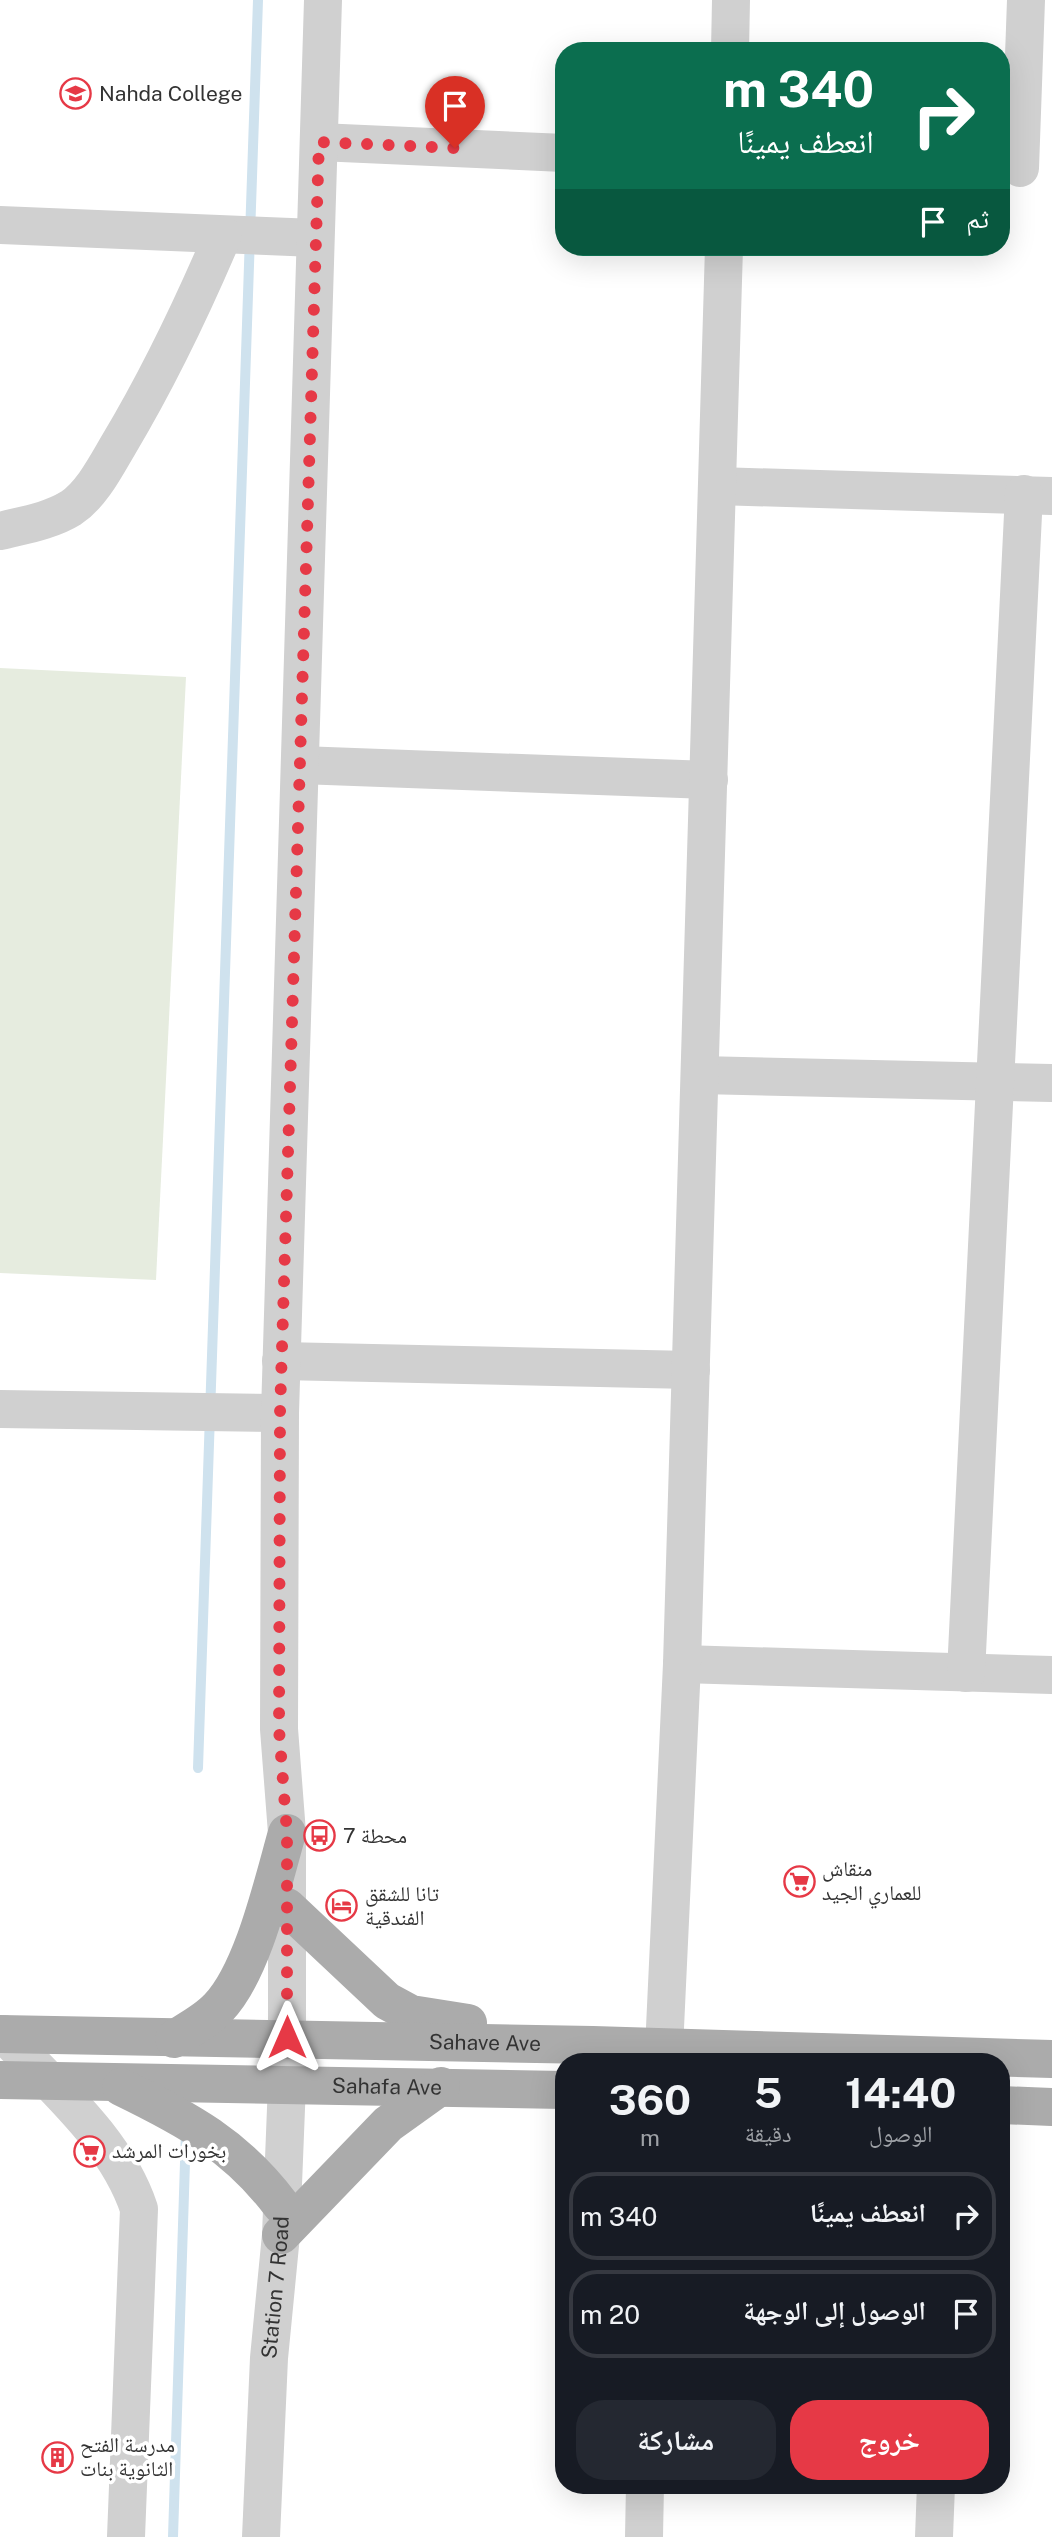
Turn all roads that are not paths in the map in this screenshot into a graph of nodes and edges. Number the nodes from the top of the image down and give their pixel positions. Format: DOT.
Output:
graph roads {
  1 [pos="323,0"];
  2 [pos="731,0"];
  3 [pos="1026,0"];
  4 [pos="730,42"];
  5 [pos="319,142"];
  6 [pos="555,153"];
  7 [pos="1024,169"];
  8 [pos="0,225"];
  9 [pos="223,235"];
  10 [pos="315,238"];
  11 [pos="724,256"];
  12 [pos="717,486"];
  13 [pos="1038,495"];
  14 [pos="0,531"];
  15 [pos="300,765"];
  16 [pos="709,780"];
  17 [pos="700,1075"];
  18 [pos="996,1082"];
  19 [pos="1052,1083"];
  20 [pos="281,1362"];
  21 [pos="691,1370"];
  22 [pos="0,1409"];
  23 [pos="280,1413"];
  24 [pos="681,1664"];
  25 [pos="966,1673"];
  26 [pos="1052,1675"];
  27 [pos="287,1833"];
  28 [pos="287,1907"];
  29 [pos="2,2034"];
  30 [pos="287,2037"];
  31 [pos="174,2039"];
  32 [pos="593,2045"];
  33 [pos="664,2049"];
  34 [pos="819,2053"];
  35 [pos="1010,2058"];
  36 [pos="1052,2059"];
  37 [pos="0,2080"];
  38 [pos="48,2082"];
  39 [pos="113,2083"];
  40 [pos="287,2083"];
  41 [pos="442,2086"];
  42 [pos="555,2090"];
  43 [pos="1010,2105"];
  44 [pos="1052,2107"];
  45 [pos="281,2220"];
  46 [pos="645,2494"];
  47 [pos="936,2494"];
  48 [pos="126,2537"];
  49 [pos="261,2537"];
  50 [pos="643,2537"];
  51 [pos="934,2537"];
  1 -- 5 [label="street, Station 7 Road"];
  2 -- 4 [label="street"];
  3 -- 7 [label="street"];
  5 -- 6 [label="street"];
  5 -- 10 [label="street, Station 7 Road"];
  8 -- 9 [label="street"];
  9 -- 10 [label="street"];
  9 -- 14 [label="street"];
  10 -- 15 [label="street, Station 7 Road"];
  11 -- 12 [label="street"];
  12 -- 13 [label="street"];
  12 -- 16 [label="street"];
  13 -- 18 [label="street"];
  15 -- 16 [label="street"];
  15 -- 20 [label="street, Station 7 Road"];
  16 -- 17 [label="street"];
  17 -- 18 [label="street"];
  17 -- 21 [label="street"];
  18 -- 19 [label="street"];
  18 -- 25 [label="street"];
  20 -- 21 [label="street"];
  20 -- 23 [label="street, Station 7 Road"];
  21 -- 24 [label="street"];
  22 -- 23 [label="street"];
  23 -- 27 [label="street, Station 7 Road"];
  24 -- 25 [label="street"];
  24 -- 33 [label="street"];
  25 -- 26 [label="street"];
  27 -- 28 [label="street, Station 7 Road"];
  27 -- 31 [label="main road"];
  28 -- 30 [label="street, Station 7 Road"];
  28 -- 32 [label="main road"];
  29 -- 31 [label="main road, Sahave Ave"];
  29 -- 38 [label="street"];
  30 -- 31 [label="main road, Sahave Ave"];
  30 -- 32 [label="main road, Sahave Ave"];
  30 -- 40 [label="street, Station 7 Road"];
  32 -- 33 [label="main road, Sahave Ave"];
  33 -- 34 [label="main road, Sahave Ave"];
  35 -- 36 [label="main road, Sahave Ave"];
  37 -- 38 [label="main road, Sahafa Ave"];
  38 -- 39 [label="main road, Sahafa Ave"];
  38 -- 48 [label="street"];
  39 -- 40 [label="main road, Sahafa Ave"];
  39 -- 45 [label="main road"];
  40 -- 41 [label="main road, Sahafa Ave"];
  40 -- 45 [label="street, Station 7 Road"];
  41 -- 42 [label="main road, Sahafa Ave"];
  41 -- 45 [label="main road"];
  43 -- 44 [label="main road"];
  45 -- 49 [label="street, Station 7 Road"];
  46 -- 50 [label="street"];
  47 -- 51 [label="street"];
}
